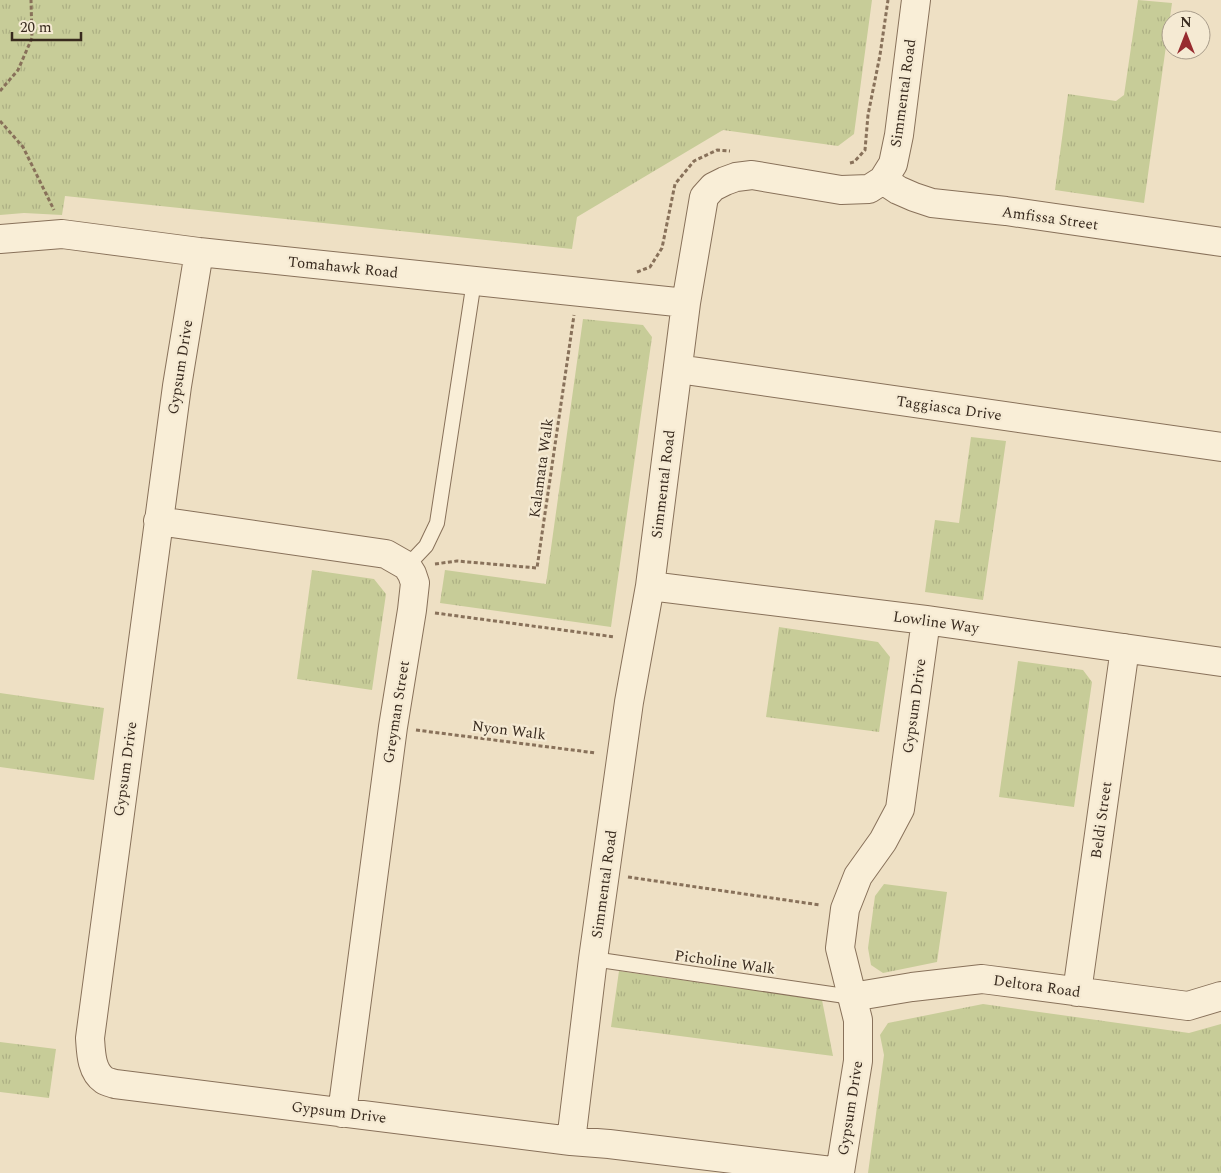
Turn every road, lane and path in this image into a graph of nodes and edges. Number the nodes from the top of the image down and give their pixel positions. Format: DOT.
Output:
graph roads {
  1 [pos="31,0"];
  2 [pos="888,0"];
  3 [pos="916,0"];
  4 [pos="0,91"];
  5 [pos="0,121"];
  6 [pos="733,152"];
  7 [pos="847,164"];
  8 [pos="883,180"];
  9 [pos="57,215"];
  10 [pos="0,239"];
  11 [pos="1221,242"];
  12 [pos="199,252"];
  13 [pos="633,273"];
  14 [pos="474,281"];
  15 [pos="578,292"];
  16 [pos="686,303"];
  17 [pos="678,369"];
  18 [pos="1221,447"];
  19 [pos="158,521"];
  20 [pos="457,561"];
  21 [pos="407,566"];
  22 [pos="650,586"];
  23 [pos="412,610"];
  24 [pos="926,620"];
  25 [pos="639,640"];
  26 [pos="1125,648"];
  27 [pos="1221,662"];
  28 [pos="394,727"];
  29 [pos="622,756"];
  30 [pos="605,874"];
  31 [pos="845,909"];
  32 [pos="593,959"];
  33 [pos="1077,992"];
  34 [pos="1221,996"];
  35 [pos="852,997"];
  36 [pos="342,1113"];
  37 [pos="571,1141"];
  1 -- 4 [label="path"];
  2 -- 7 [label="path"];
  3 -- 8 [label="street, Simmental Road"];
  5 -- 9 [label="path"];
  6 -- 13 [label="path"];
  8 -- 11 [label="street, Amfissa Street"];
  8 -- 16 [label="street, Simmental Road"];
  10 -- 12 [label="street, Tomahawk Road"];
  12 -- 14 [label="street, Tomahawk Road"];
  12 -- 19 [label="street, Gypsum Drive"];
  14 -- 15 [label="street, Tomahawk Road"];
  14 -- 21 [label="lane"];
  15 -- 16 [label="street, Tomahawk Road"];
  15 -- 20 [label="path, Kalamata Walk"];
  16 -- 17 [label="street, Simmental Road"];
  17 -- 18 [label="street, Taggiasca Drive"];
  17 -- 22 [label="street, Simmental Road"];
  19 -- 21 [label="street"];
  19 -- 36 [label="street, Gypsum Drive"];
  21 -- 23 [label="street, Greyman Street"];
  22 -- 24 [label="street, Lowline Way"];
  22 -- 25 [label="street, Simmental Road"];
  23 -- 25 [label="path"];
  23 -- 28 [label="street, Greyman Street"];
  24 -- 26 [label="street, Lowline Way"];
  24 -- 31 [label="street, Gypsum Drive"];
  25 -- 29 [label="street, Simmental Road"];
  26 -- 27 [label="street, Lowline Way"];
  26 -- 33 [label="street, Beldi Street"];
  28 -- 29 [label="path, Nyon Walk"];
  28 -- 36 [label="street, Greyman Street"];
  29 -- 30 [label="street, Simmental Road"];
  30 -- 31 [label="path"];
  30 -- 32 [label="street, Simmental Road"];
  31 -- 35 [label="street, Gypsum Drive"];
  32 -- 35 [label="lane, Picholine Walk"];
  32 -- 37 [label="street, Simmental Road"];
  33 -- 34 [label="street, Deltora Road"];
  33 -- 35 [label="street, Deltora Road"];
  35 -- 37 [label="street, Gypsum Drive"];
  36 -- 37 [label="street, Gypsum Drive"];
}
